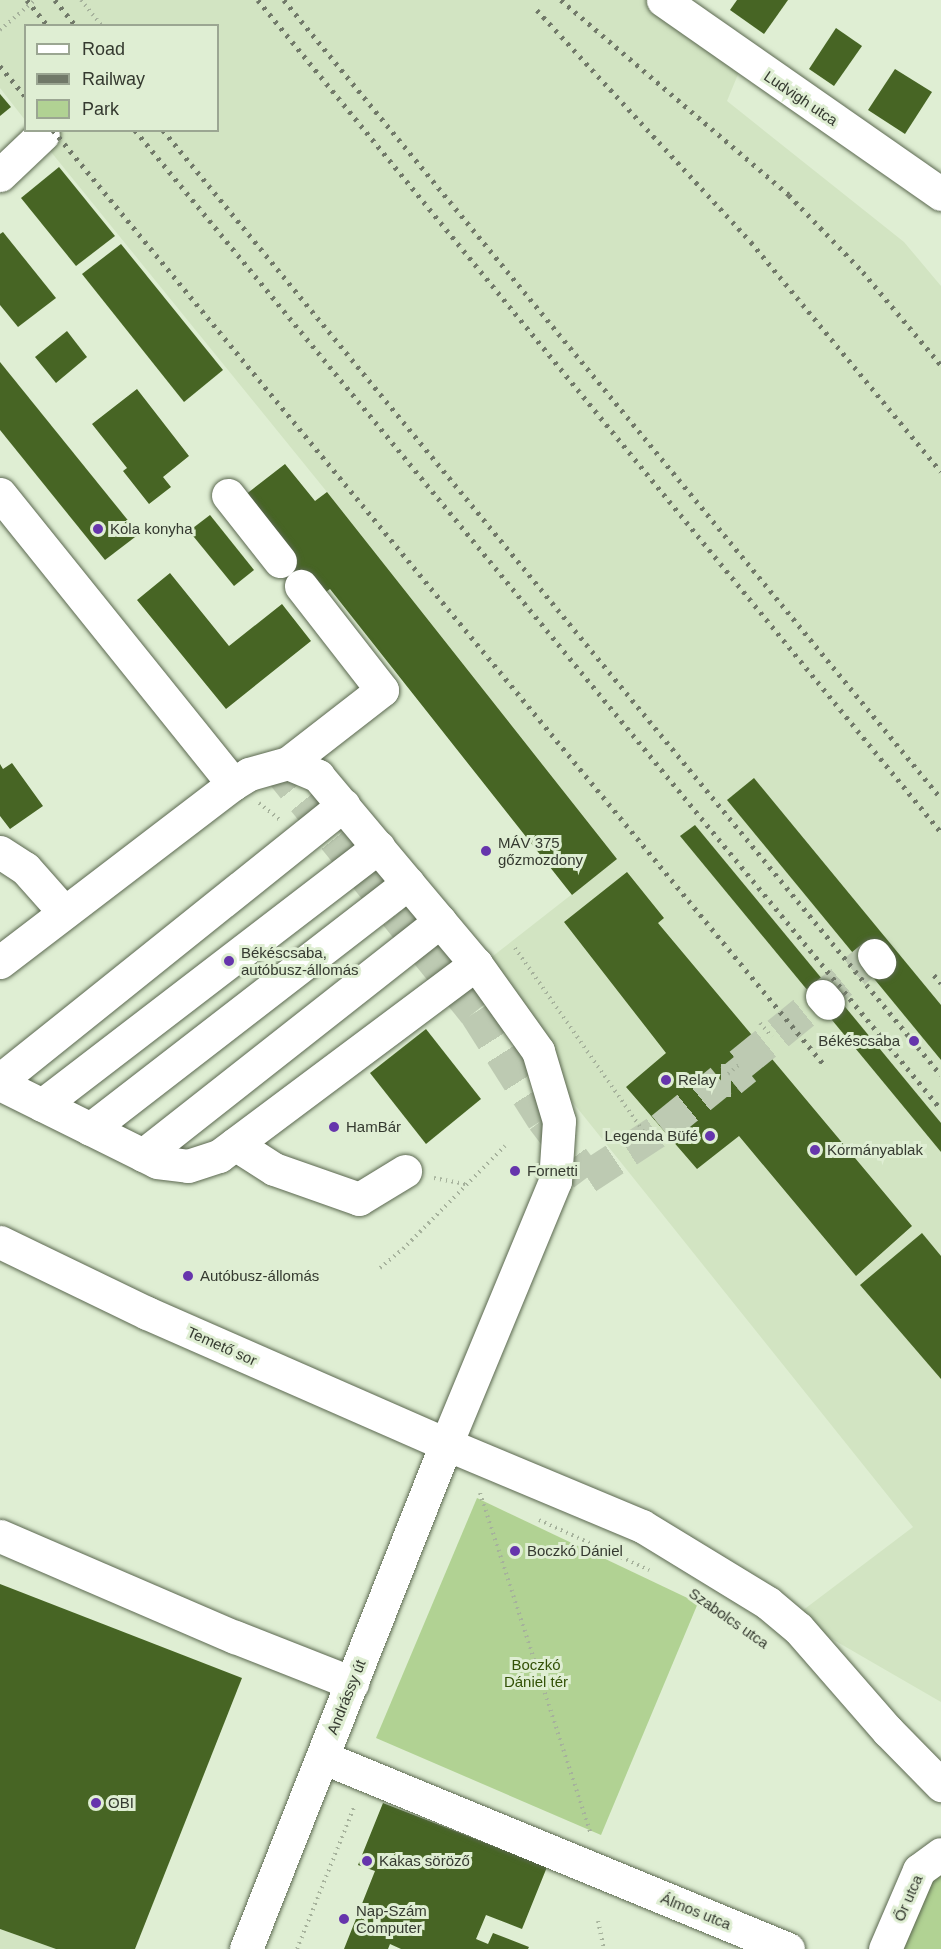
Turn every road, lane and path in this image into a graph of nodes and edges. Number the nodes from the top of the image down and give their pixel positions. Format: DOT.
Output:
graph roads {
  1 [pos="35,0"];
  2 [pos="81,0"];
  3 [pos="663,0"];
  4 [pos="100,24"];
  5 [pos="0,30"];
  6 [pos="43,134"];
  7 [pos="0,175"];
  8 [pos="941,194"];
  9 [pos="0,494"];
  10 [pos="228,495"];
  11 [pos="280,561"];
  12 [pos="301,586"];
  13 [pos="288,763"];
  14 [pos="233,784"];
  15 [pos="343,805"];
  16 [pos="378,847"];
  17 [pos="0,852"];
  18 [pos="408,883"];
  19 [pos="64,912"];
  20 [pos="440,921"];
  21 [pos="515,948"];
  22 [pos="0,962"];
  23 [pos="476,964"];
  24 [pos="760,1023"];
  25 [pos="772,1037"];
  26 [pos="740,1064"];
  27 [pos="728,1074"];
  28 [pos="0,1082"];
  29 [pos="42,1104"];
  30 [pos="90,1129"];
  31 [pos="235,1144"];
  32 [pos="652,1144"];
  33 [pos="505,1146"];
  34 [pos="143,1155"];
  35 [pos="405,1171"];
  36 [pos="0,1242"];
  37 [pos="380,1268"];
  38 [pos="440,1458"];
  39 [pos="479,1492"];
  40 [pos="490,1497"];
  41 [pos="532,1516"];
  42 [pos="0,1536"];
  43 [pos="658,1574"];
  44 [pos="351,1683"];
  45 [pos="322,1757"];
  46 [pos="366,1775"];
  47 [pos="941,1785"];
  48 [pos="941,1854"];
  49 [pos="604,1873"];
  50 [pos="598,1921"];
  51 [pos="246,1949"];
  52 [pos="297,1949"];
  53 [pos="604,1949"];
  54 [pos="788,1949"];
  55 [pos="885,1949"];
  1 -- 5 [label="path"];
  2 -- 4 [label="path"];
  3 -- 8 [label="street, Ludvigh utca"];
  6 -- 7 [label="street"];
  9 -- 14 [label="street"];
  10 -- 11 [label="street"];
  12 -- 13 [label="street"];
  13 -- 14 [label="street"];
  13 -- 15 [label="street, Andrássy út"];
  14 -- 19 [label="street"];
  15 -- 16 [label="street, Andrássy út"];
  15 -- 28 [label="street"];
  16 -- 18 [label="street, Andrássy út"];
  16 -- 29 [label="street"];
  17 -- 19 [label="street"];
  18 -- 20 [label="street, Andrássy út"];
  18 -- 30 [label="street"];
  19 -- 22 [label="street"];
  20 -- 23 [label="street, Andrássy út"];
  20 -- 34 [label="street"];
  21 -- 32 [label="path"];
  23 -- 31 [label="street"];
  23 -- 38 [label="street, Andrássy út"];
  24 -- 25 [label="path"];
  26 -- 27 [label="path"];
  28 -- 29 [label="street"];
  29 -- 30 [label="street"];
  30 -- 34 [label="street"];
  31 -- 34 [label="street"];
  31 -- 35 [label="street"];
  33 -- 37 [label="path"];
  36 -- 38 [label="street, Temető sor"];
  38 -- 39 [label="path"];
  38 -- 44 [label="street, Andrássy út"];
  38 -- 47 [label="street, Szabolcs utca"];
  39 -- 40 [label="path"];
  39 -- 49 [label="path"];
  41 -- 43 [label="path"];
  42 -- 44 [label="street"];
  44 -- 45 [label="street, Andrássy út"];
  45 -- 46 [label="street, Álmos utca"];
  45 -- 51 [label="street, Andrássy út"];
  46 -- 49 [label="street, Álmos utca"];
  46 -- 52 [label="path"];
  48 -- 55 [label="street, Őr utca"];
  49 -- 54 [label="street, Álmos utca"];
  50 -- 53 [label="path"];
}
